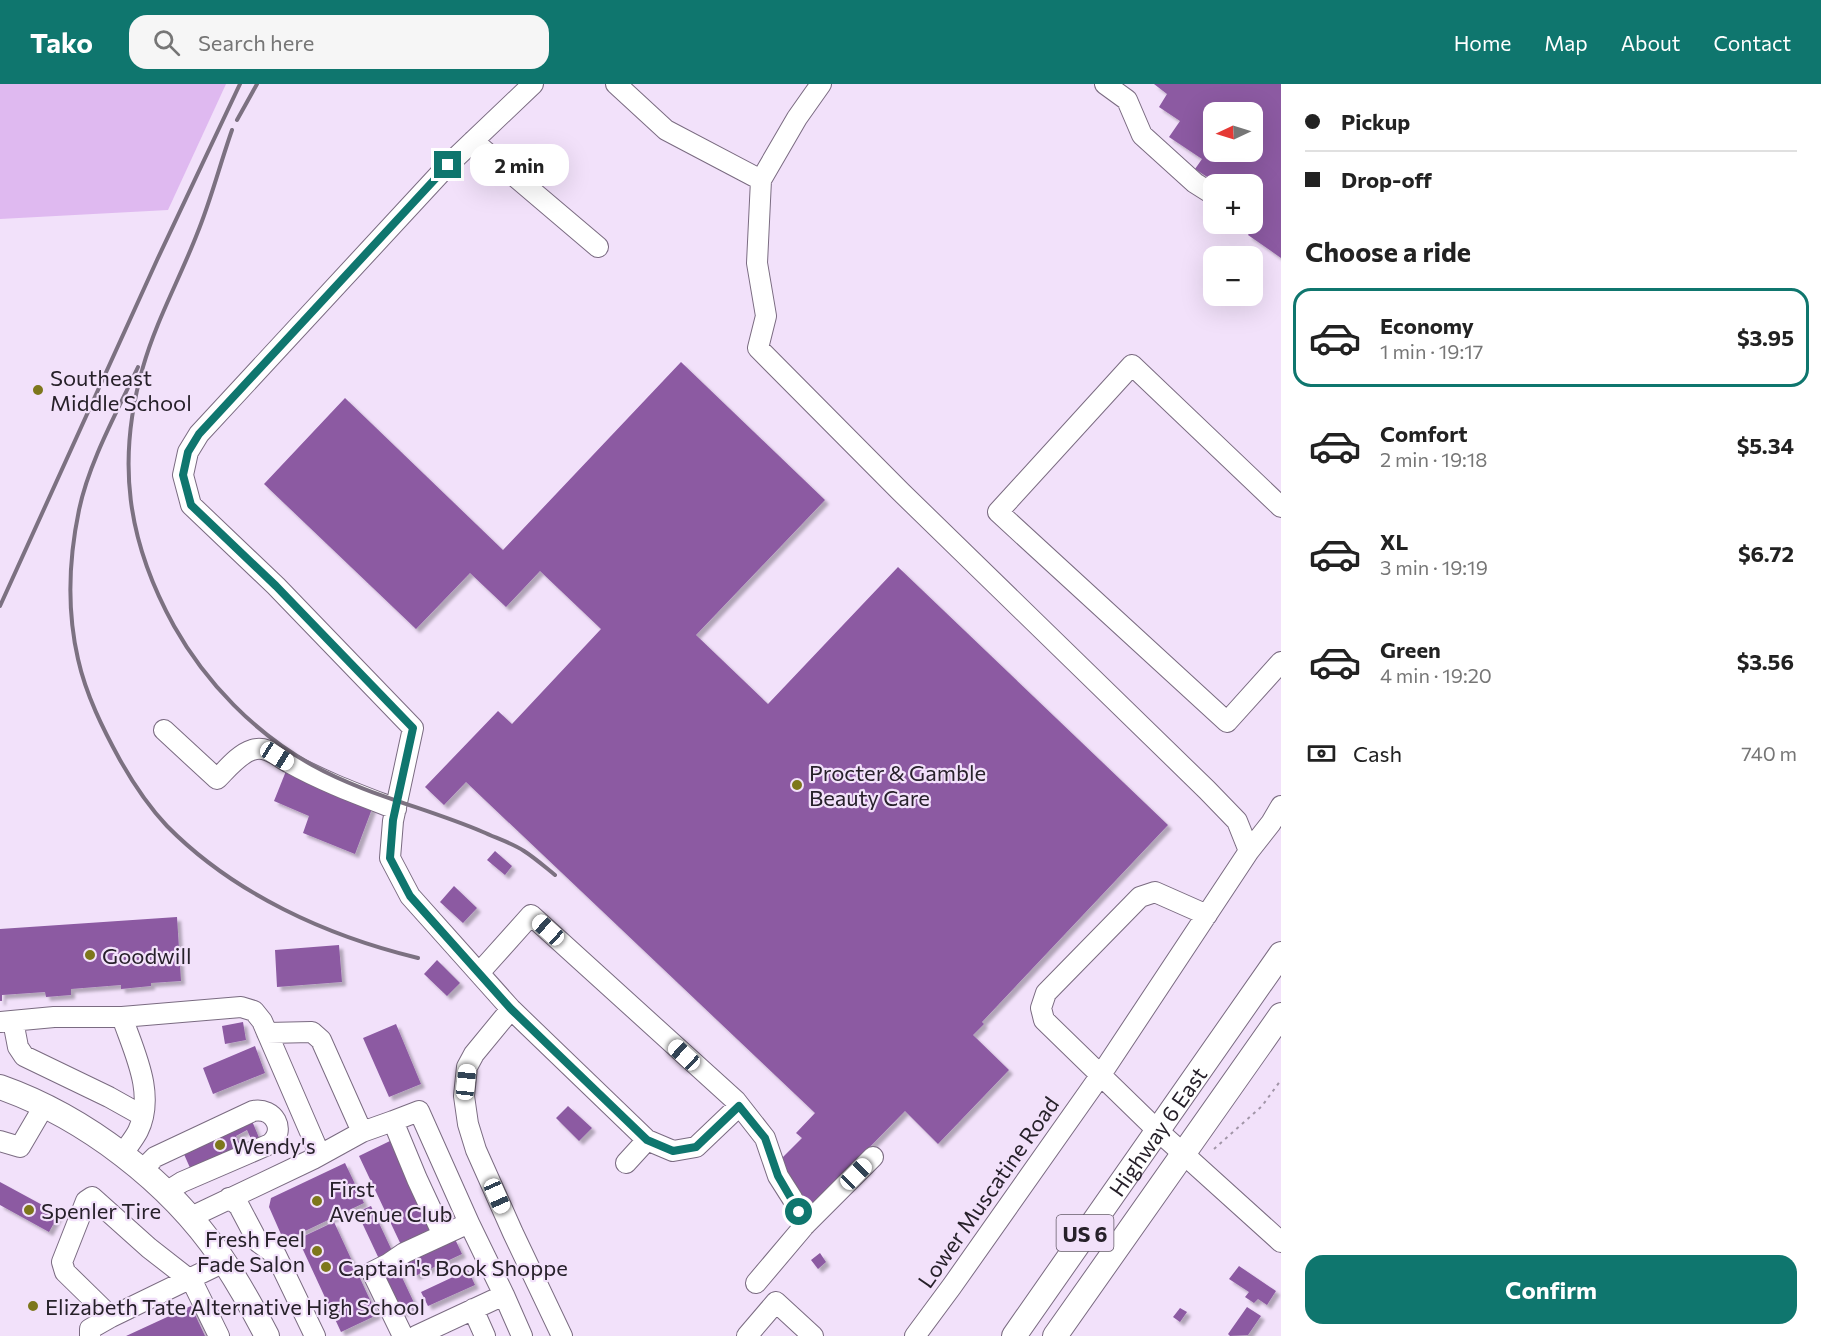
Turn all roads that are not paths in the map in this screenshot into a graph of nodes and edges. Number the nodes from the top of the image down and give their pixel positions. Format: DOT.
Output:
graph roads {
  1 [pos="533,84"];
  2 [pos="616,84"];
  3 [pos="821,84"];
  4 [pos="1105,84"];
  5 [pos="473,141"];
  6 [pos="761,180"];
  7 [pos="1203,188"];
  8 [pos="598,247"];
  9 [pos="1281,507"];
  10 [pos="1281,662"];
  11 [pos="164,730"];
  12 [pos="1281,806"];
  13 [pos="396,809"];
  14 [pos="1250,851"];
  15 [pos="1208,915"];
  16 [pos="1281,954"];
  17 [pos="479,974"];
  18 [pos="511,1009"];
  19 [pos="1281,1015"];
  20 [pos="122,1017"];
  21 [pos="6,1022"];
  22 [pos="267,1033"];
  23 [pos="1100,1076"];
  24 [pos="0,1087"];
  25 [pos="44,1106"];
  26 [pos="739,1106"];
  27 [pos="143,1116"];
  28 [pos="393,1121"];
  29 [pos="1157,1130"];
  30 [pos="362,1132"];
  31 [pos="647,1140"];
  32 [pos="0,1141"];
  33 [pos="1184,1153"];
  34 [pos="122,1155"];
  35 [pos="320,1155"];
  36 [pos="873,1157"];
  37 [pos="626,1163"];
  38 [pos="142,1170"];
  39 [pos="166,1192"];
  40 [pos="229,1198"];
  41 [pos="189,1218"];
  42 [pos="469,1223"];
  43 [pos="805,1225"];
  44 [pos="443,1235"];
  45 [pos="1281,1242"];
  46 [pos="224,1262"];
  47 [pos="190,1280"];
  48 [pos="756,1283"];
  49 [pos="504,1295"];
  50 [pos="473,1310"];
  51 [pos="111,1317"];
  52 [pos="90,1336"];
  53 [pos="219,1336"];
  54 [pos="267,1336"];
  55 [pos="315,1336"];
  56 [pos="403,1336"];
  57 [pos="416,1336"];
  58 [pos="485,1336"];
  59 [pos="522,1336"];
  60 [pos="562,1336"];
  61 [pos="747,1336"];
  62 [pos="813,1336"];
  63 [pos="915,1336"];
  64 [pos="1014,1336"];
  65 [pos="1055,1336"];
  1 -- 5 [label="street"];
  2 -- 6 [label="street"];
  3 -- 6 [label="street"];
  4 -- 7 [label="street"];
  5 -- 8 [label="street"];
  5 -- 13 [label="street"];
  6 -- 14 [label="street"];
  9 -- 10 [label="street"];
  11 -- 13 [label="street"];
  12 -- 14 [label="street, Lower Muscatine Road"];
  13 -- 17 [label="street"];
  14 -- 15 [label="street, Lower Muscatine Road"];
  15 -- 23 [label="street, Lower Muscatine Road"];
  15 -- 23 [label="street"];
  16 -- 29 [label="main road, Highway 6 East / US 6"];
  17 -- 18 [label="street"];
  17 -- 26 [label="street"];
  18 -- 31 [label="street"];
  18 -- 60 [label="street"];
  19 -- 33 [label="main road, Highway 6 East / US 6"];
  20 -- 21 [label="street"];
  20 -- 22 [label="street"];
  20 -- 27 [label="street"];
  21 -- 27 [label="street"];
  22 -- 30 [label="street"];
  22 -- 35 [label="street"];
  23 -- 29 [label="street"];
  23 -- 63 [label="street, Lower Muscatine Road"];
  24 -- 25 [label="main road"];
  25 -- 32 [label="street"];
  25 -- 34 [label="main road"];
  26 -- 31 [label="street"];
  26 -- 43 [label="street"];
  27 -- 34 [label="street"];
  28 -- 30 [label="street"];
  28 -- 42 [label="street"];
  28 -- 44 [label="street"];
  29 -- 33 [label="street"];
  29 -- 64 [label="main road, Highway 6 East / US 6"];
  30 -- 35 [label="street"];
  31 -- 37 [label="street"];
  33 -- 45 [label="street"];
  33 -- 65 [label="main road, Highway 6 East / US 6"];
  34 -- 38 [label="main road"];
  35 -- 40 [label="street"];
  36 -- 43 [label="street"];
  38 -- 39 [label="main road"];
  38 -- 39 [label="street"];
  39 -- 41 [label="main road"];
  40 -- 41 [label="street"];
  40 -- 55 [label="street"];
  41 -- 46 [label="main road"];
  42 -- 44 [label="street"];
  42 -- 49 [label="street"];
  43 -- 48 [label="street"];
  44 -- 56 [label="street"];
  46 -- 47 [label="street"];
  46 -- 54 [label="main road"];
  47 -- 51 [label="street"];
  47 -- 51 [label="street"];
  47 -- 53 [label="street"];
  49 -- 50 [label="street"];
  49 -- 59 [label="street"];
  50 -- 57 [label="street"];
  50 -- 58 [label="street"];
  51 -- 52 [label="street"];
  61 -- 62 [label="street"];
}
